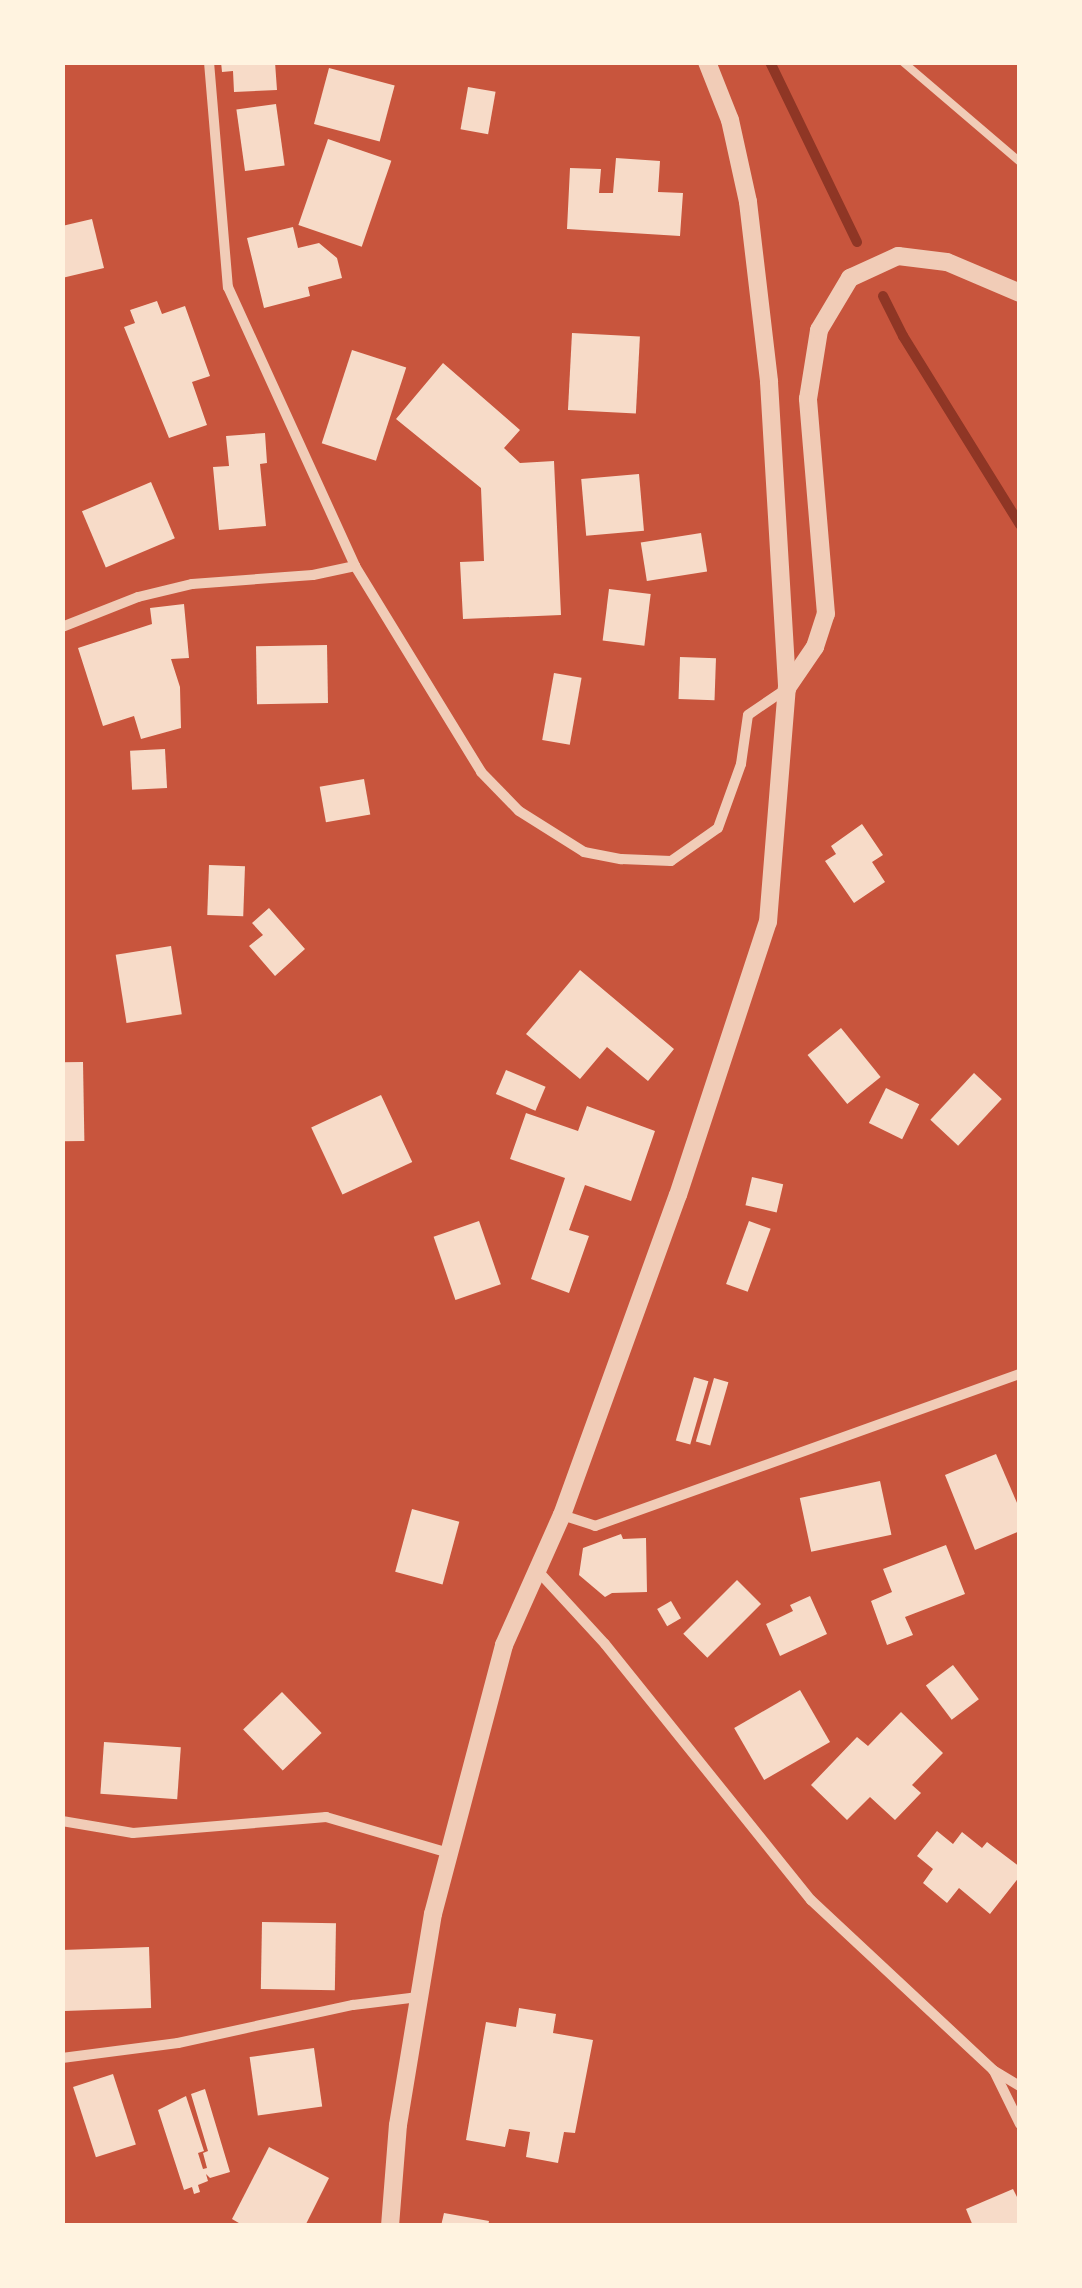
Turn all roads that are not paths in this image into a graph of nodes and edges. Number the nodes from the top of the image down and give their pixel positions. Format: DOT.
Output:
graph roads {
  1 [pos="209,62"];
  2 [pos="707,62"];
  3 [pos="903,62"];
  4 [pos="1020,162"];
  5 [pos="1020,293"];
  6 [pos="355,566"];
  7 [pos="62,627"];
  8 [pos="787,688"];
  9 [pos="1020,1374"];
  10 [pos="562,1516"];
  11 [pos="537,1570"];
  12 [pos="62,1822"];
  13 [pos="449,1853"];
  14 [pos="419,1997"];
  15 [pos="62,2058"];
  16 [pos="993,2070"];
  17 [pos="1020,2086"];
  18 [pos="1020,2124"];
  19 [pos="390,2226"];
  1 -- 6 [label="street"];
  2 -- 8 [label="street"];
  3 -- 4 [label="lane"];
  5 -- 8 [label="street"];
  6 -- 7 [label="street"];
  6 -- 8 [label="street"];
  8 -- 10 [label="street"];
  9 -- 10 [label="street"];
  10 -- 11 [label="street"];
  11 -- 13 [label="street"];
  11 -- 16 [label="street"];
  12 -- 13 [label="street"];
  13 -- 14 [label="street"];
  14 -- 15 [label="street"];
  14 -- 19 [label="street"];
  16 -- 17 [label="street"];
  16 -- 18 [label="street"];
}
